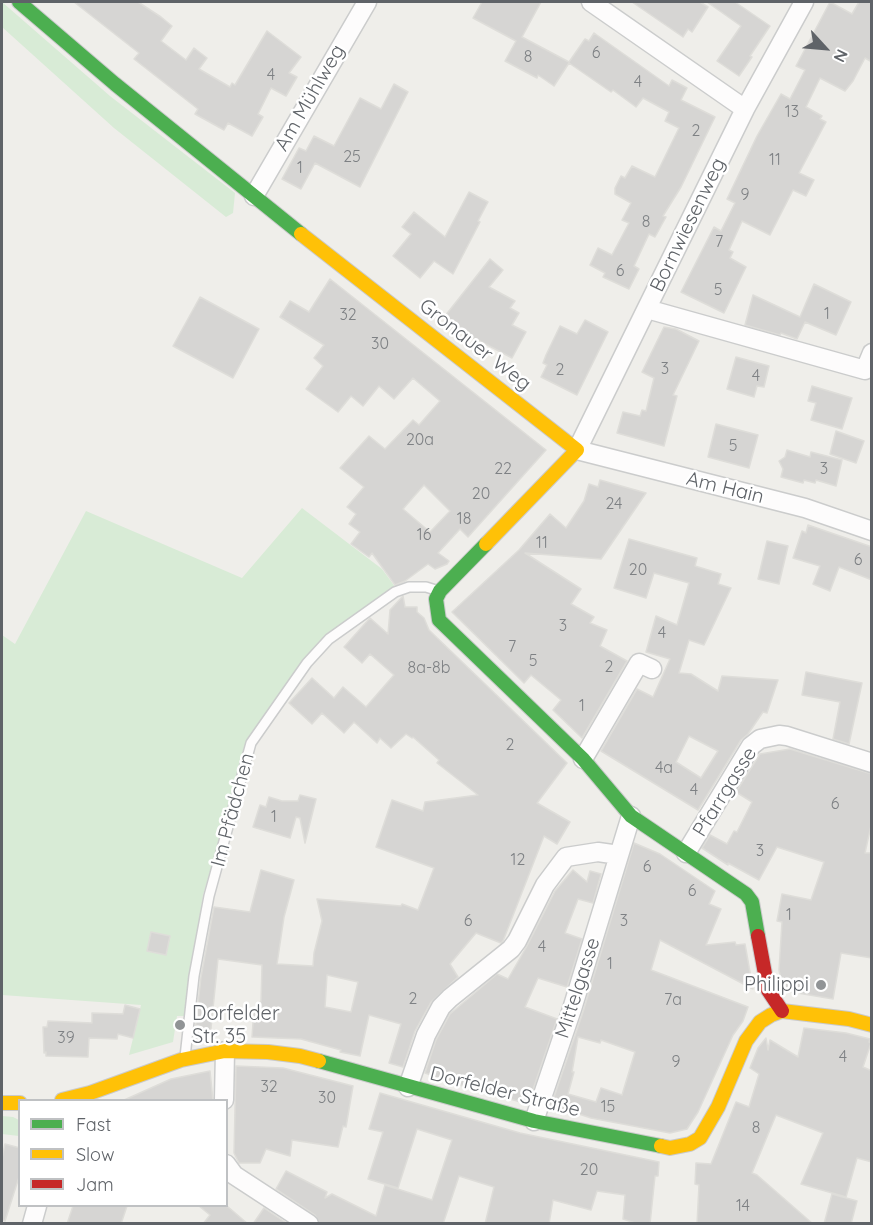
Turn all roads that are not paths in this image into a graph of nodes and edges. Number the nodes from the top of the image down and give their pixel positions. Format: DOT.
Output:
graph roads {
  1 [pos="19,2"];
  2 [pos="367,2"];
  3 [pos="591,2"];
  4 [pos="804,2"];
  5 [pos="745,109"];
  6 [pos="254,196"];
  7 [pos="647,309"];
  8 [pos="872,353"];
  9 [pos="868,371"];
  10 [pos="577,450"];
  11 [pos="872,531"];
  12 [pos="440,591"];
  13 [pos="652,669"];
  14 [pos="583,759"];
  15 [pos="872,763"];
  16 [pos="631,816"];
  17 [pos="686,853"];
  18 [pos="619,855"];
  19 [pos="782,1011"];
  20 [pos="872,1025"];
  21 [pos="225,1051"];
  22 [pos="185,1059"];
  23 [pos="408,1087"];
  24 [pos="69,1099"];
  25 [pos="224,1099"];
  26 [pos="2,1103"];
  27 [pos="18,1103"];
  28 [pos="534,1121"];
  29 [pos="228,1167"];
  30 [pos="37,1207"];
  31 [pos="32,1224"];
  32 [pos="309,1224"];
  1 -- 6 [label="street, Gronauer Weg"];
  2 -- 6 [label="street, Am Mühlweg"];
  3 -- 5 [label="street"];
  4 -- 5 [label="street, Bornwiesenweg"];
  5 -- 7 [label="street, Bornwiesenweg"];
  6 -- 10 [label="street, Gronauer Weg"];
  7 -- 9 [label="street"];
  7 -- 10 [label="street, Bornwiesenweg"];
  8 -- 9 [label="street"];
  10 -- 11 [label="street, Am Hain"];
  10 -- 12 [label="street"];
  12 -- 14 [label="street"];
  12 -- 22 [label="lane, Im Pfädchen"];
  13 -- 14 [label="street"];
  14 -- 16 [label="street"];
  15 -- 17 [label="street, Pfarrgasse"];
  16 -- 17 [label="street"];
  16 -- 18 [label="street, Mittelgasse"];
  17 -- 19 [label="street"];
  18 -- 23 [label="street"];
  18 -- 28 [label="street, Mittelgasse"];
  19 -- 20 [label="street"];
  19 -- 28 [label="street, Dorfelder Straße"];
  21 -- 22 [label="street, Dorfelder Straße"];
  21 -- 23 [label="street, Dorfelder Straße"];
  21 -- 25 [label="street"];
  22 -- 24 [label="street, Dorfelder Straße"];
  23 -- 28 [label="street, Dorfelder Straße"];
  26 -- 27 [label="street"];
  29 -- 32 [label="street"];
  30 -- 31 [label="street"];
}
